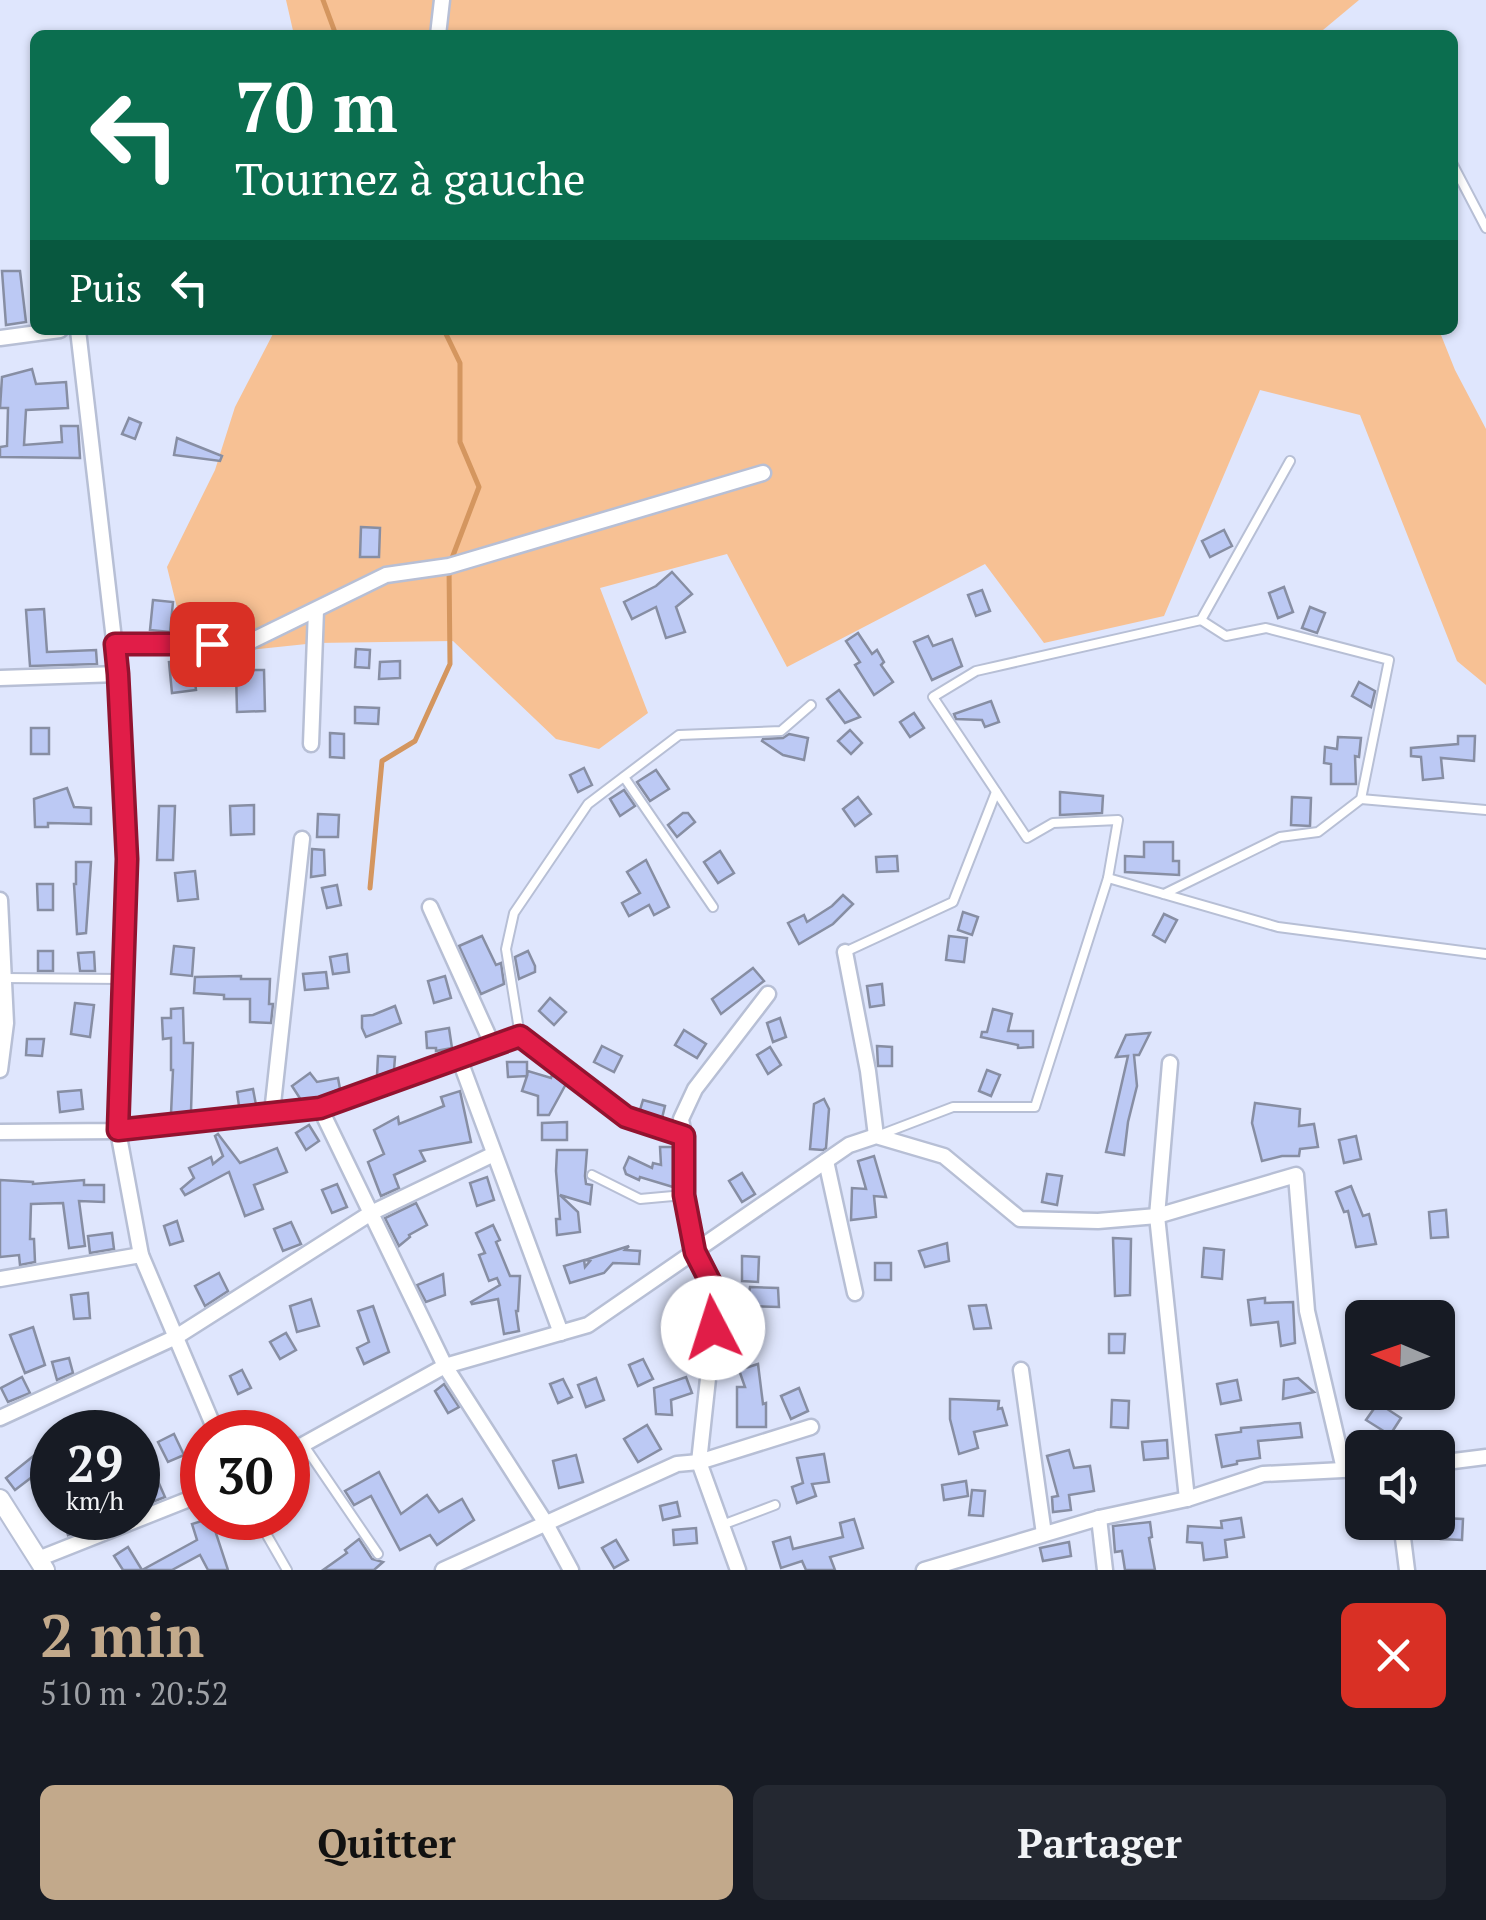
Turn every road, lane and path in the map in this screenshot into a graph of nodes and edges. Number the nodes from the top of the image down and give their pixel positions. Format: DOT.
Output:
graph roads {
  1 [pos="442,0"];
  2 [pos="439,30"];
  3 [pos="1458,174"];
  4 [pos="1486,228"];
  5 [pos="30,334"];
  6 [pos="79,335"];
  7 [pos="0,338"];
  8 [pos="1290,461"];
  9 [pos="763,473"];
  10 [pos="316,610"];
  11 [pos="1202,620"];
  12 [pos="115,644"];
  13 [pos="118,674"];
  14 [pos="0,678"];
  15 [pos="811,704"];
  16 [pos="310,744"];
  17 [pos="624,777"];
  18 [pos="996,792"];
  19 [pos="1361,799"];
  20 [pos="1486,810"];
  21 [pos="302,838"];
  22 [pos="1108,878"];
  23 [pos="1164,894"];
  24 [pos="0,900"];
  25 [pos="430,907"];
  26 [pos="713,907"];
  27 [pos="846,952"];
  28 [pos="1486,954"];
  29 [pos="2,978"];
  30 [pos="124,979"];
  31 [pos="768,994"];
  32 [pos="520,1036"];
  33 [pos="493,1046"];
  34 [pos="459,1058"];
  35 [pos="1170,1063"];
  36 [pos="0,1070"];
  37 [pos="320,1108"];
  38 [pos="272,1113"];
  39 [pos="118,1130"];
  40 [pos="0,1132"];
  41 [pos="684,1136"];
  42 [pos="876,1136"];
  43 [pos="494,1154"];
  44 [pos="826,1161"];
  45 [pos="592,1176"];
  46 [pos="684,1195"];
  47 [pos="371,1213"];
  48 [pos="1156,1216"];
  49 [pos="695,1252"];
  50 [pos="141,1256"];
  51 [pos="0,1279"];
  52 [pos="856,1293"];
  53 [pos="560,1333"];
  54 [pos="176,1338"];
  55 [pos="445,1366"];
  56 [pos="1021,1370"];
  57 [pos="207,1410"];
  58 [pos="0,1418"];
  59 [pos="811,1426"];
  60 [pos="310,1440"];
  61 [pos="310,1454"];
  62 [pos="1486,1457"];
  63 [pos="1455,1461"];
  64 [pos="699,1462"];
  65 [pos="1344,1469"];
  66 [pos="1187,1499"];
  67 [pos="180,1504"];
  68 [pos="2,1505"];
  69 [pos="776,1505"];
  70 [pos="1099,1518"];
  71 [pos="545,1522"];
  72 [pos="722,1525"];
  73 [pos="1044,1534"];
  74 [pos="270,1540"];
  75 [pos="1403,1540"];
  76 [pos="378,1554"];
  77 [pos="42,1565"];
  78 [pos="287,1570"];
  79 [pos="443,1570"];
  80 [pos="571,1570"];
  81 [pos="738,1570"];
  82 [pos="924,1570"];
  83 [pos="1104,1570"];
  84 [pos="1407,1570"];
  1 -- 2 [label="street"];
  3 -- 4 [label="lane"];
  5 -- 7 [label="street"];
  6 -- 12 [label="street"];
  8 -- 11 [label="lane"];
  9 -- 10 [label="street"];
  10 -- 12 [label="street"];
  10 -- 16 [label="street"];
  11 -- 18 [label="lane"];
  11 -- 19 [label="lane"];
  12 -- 13 [label="street"];
  13 -- 14 [label="street"];
  13 -- 30 [label="street"];
  15 -- 17 [label="lane"];
  17 -- 26 [label="lane"];
  17 -- 32 [label="lane"];
  18 -- 22 [label="lane"];
  18 -- 27 [label="lane"];
  19 -- 20 [label="lane"];
  19 -- 23 [label="lane"];
  21 -- 38 [label="street"];
  22 -- 23 [label="lane"];
  22 -- 42 [label="lane"];
  23 -- 28 [label="lane"];
  24 -- 29 [label="street"];
  25 -- 33 [label="street"];
  27 -- 42 [label="street"];
  29 -- 30 [label="lane"];
  29 -- 36 [label="street"];
  30 -- 39 [label="street"];
  31 -- 41 [label="street"];
  32 -- 33 [label="street"];
  32 -- 41 [label="street"];
  33 -- 34 [label="street"];
  34 -- 37 [label="street"];
  34 -- 43 [label="street"];
  35 -- 48 [label="street"];
  37 -- 38 [label="street"];
  37 -- 47 [label="street"];
  38 -- 39 [label="street"];
  39 -- 40 [label="street"];
  39 -- 50 [label="street"];
  41 -- 46 [label="street"];
  42 -- 44 [label="street"];
  42 -- 48 [label="street"];
  43 -- 47 [label="street"];
  43 -- 53 [label="street"];
  44 -- 49 [label="street"];
  44 -- 52 [label="street"];
  45 -- 46 [label="lane"];
  46 -- 49 [label="street"];
  47 -- 54 [label="street"];
  47 -- 55 [label="street"];
  48 -- 65 [label="street"];
  48 -- 66 [label="street"];
  49 -- 53 [label="street"];
  49 -- 64 [label="street"];
  50 -- 51 [label="street"];
  50 -- 54 [label="street"];
  53 -- 55 [label="street"];
  54 -- 57 [label="street"];
  54 -- 58 [label="street"];
  55 -- 60 [label="street"];
  55 -- 71 [label="street"];
  56 -- 73 [label="street"];
  59 -- 64 [label="street"];
  61 -- 76 [label="lane"];
  62 -- 63 [label="street"];
  64 -- 71 [label="street"];
  64 -- 72 [label="street"];
  65 -- 66 [label="street"];
  66 -- 70 [label="street"];
  67 -- 77 [label="street"];
  68 -- 77 [label="street"];
  69 -- 72 [label="lane"];
  70 -- 73 [label="street"];
  70 -- 83 [label="street"];
  71 -- 79 [label="street"];
  71 -- 80 [label="street"];
  72 -- 81 [label="street"];
  73 -- 82 [label="street"];
  74 -- 78 [label="lane"];
  75 -- 84 [label="street"];
}
